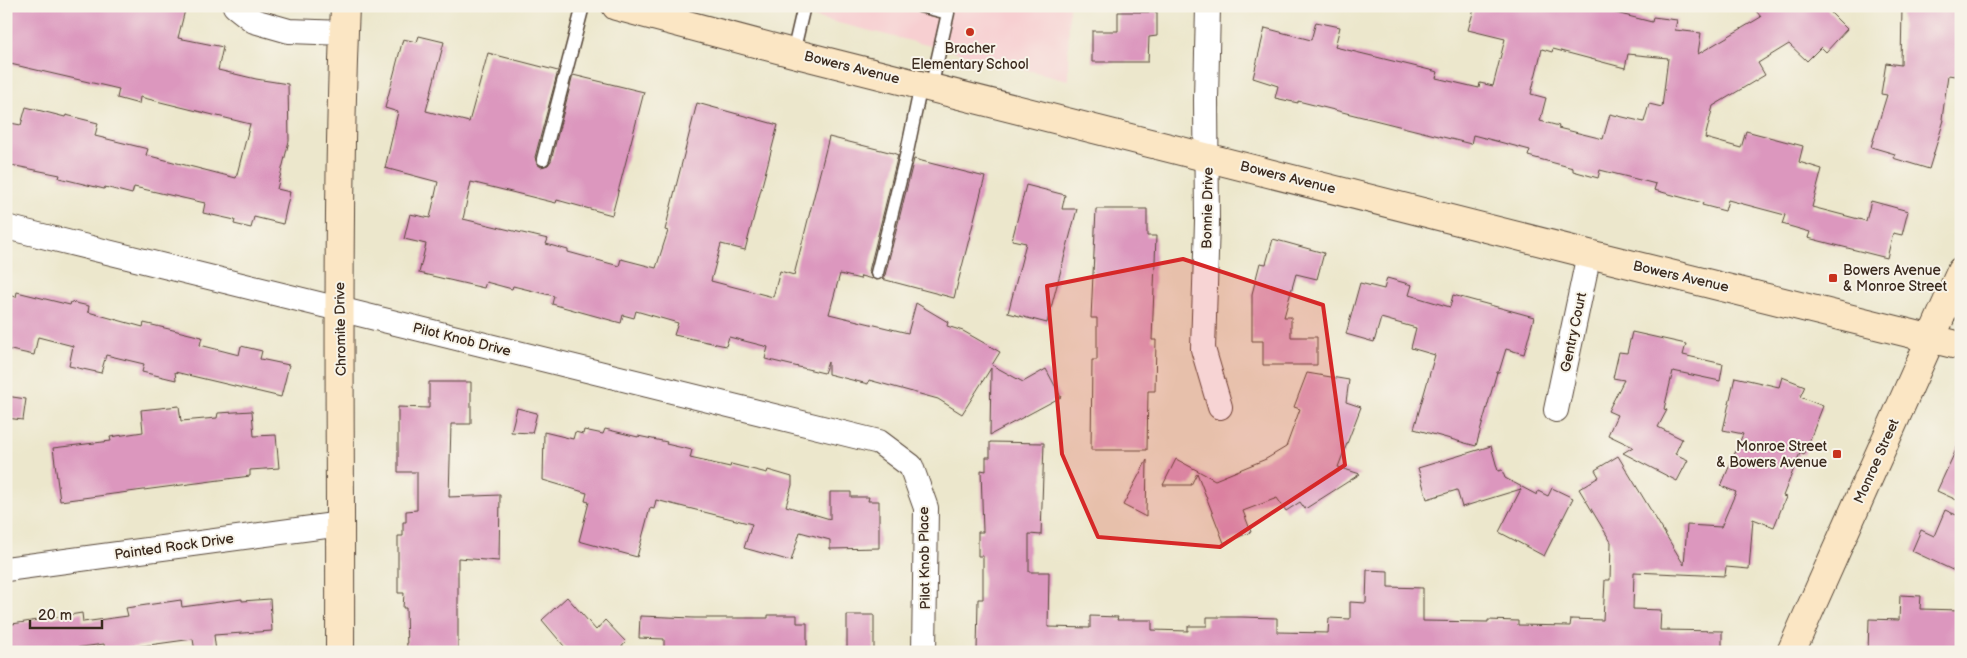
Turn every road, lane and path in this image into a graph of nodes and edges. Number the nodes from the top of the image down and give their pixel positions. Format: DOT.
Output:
graph roads {
  1 [pos="235,6"];
  2 [pos="345,6"];
  3 [pos="583,6"];
  4 [pos="616,6"];
  5 [pos="804,6"];
  6 [pos="920,6"];
  7 [pos="1208,6"];
  8 [pos="344,33"];
  9 [pos="793,53"];
  10 [pos="926,86"];
  11 [pos="1208,157"];
  12 [pos="543,159"];
  13 [pos="6,227"];
  14 [pos="1589,254"];
  15 [pos="1961,271"];
  16 [pos="877,273"];
  17 [pos="340,309"];
  18 [pos="1930,339"];
  19 [pos="1961,346"];
  20 [pos="1220,406"];
  21 [pos="1556,410"];
  22 [pos="911,466"];
  23 [pos="341,524"];
  24 [pos="6,569"];
  25 [pos="340,652"];
  26 [pos="924,652"];
  27 [pos="1791,652"];
  1 -- 8 [label="street"];
  2 -- 8 [label="main road, Chromite Drive"];
  3 -- 12 [label="lane"];
  4 -- 9 [label="main road, Bowers Avenue"];
  5 -- 9 [label="lane"];
  6 -- 10 [label="lane"];
  7 -- 11 [label="street, Bonnie Drive"];
  8 -- 17 [label="main road, Chromite Drive"];
  9 -- 10 [label="main road, Bowers Avenue"];
  10 -- 11 [label="main road, Bowers Avenue"];
  10 -- 16 [label="lane"];
  11 -- 14 [label="main road, Bowers Avenue"];
  11 -- 20 [label="street, Bonnie Drive"];
  13 -- 17 [label="street, Pilot Knob Drive"];
  14 -- 18 [label="main road, Bowers Avenue"];
  14 -- 21 [label="street, Gentry Court"];
  15 -- 18 [label="main road, Monroe Street"];
  17 -- 22 [label="street, Pilot Knob Drive"];
  17 -- 23 [label="main road, Chromite Drive"];
  18 -- 19 [label="main road, Bowers Avenue"];
  18 -- 27 [label="main road, Monroe Street"];
  22 -- 26 [label="street, Pilot Knob Place"];
  23 -- 24 [label="street, Painted Rock Drive"];
  23 -- 25 [label="main road, Chromite Drive"];
}
